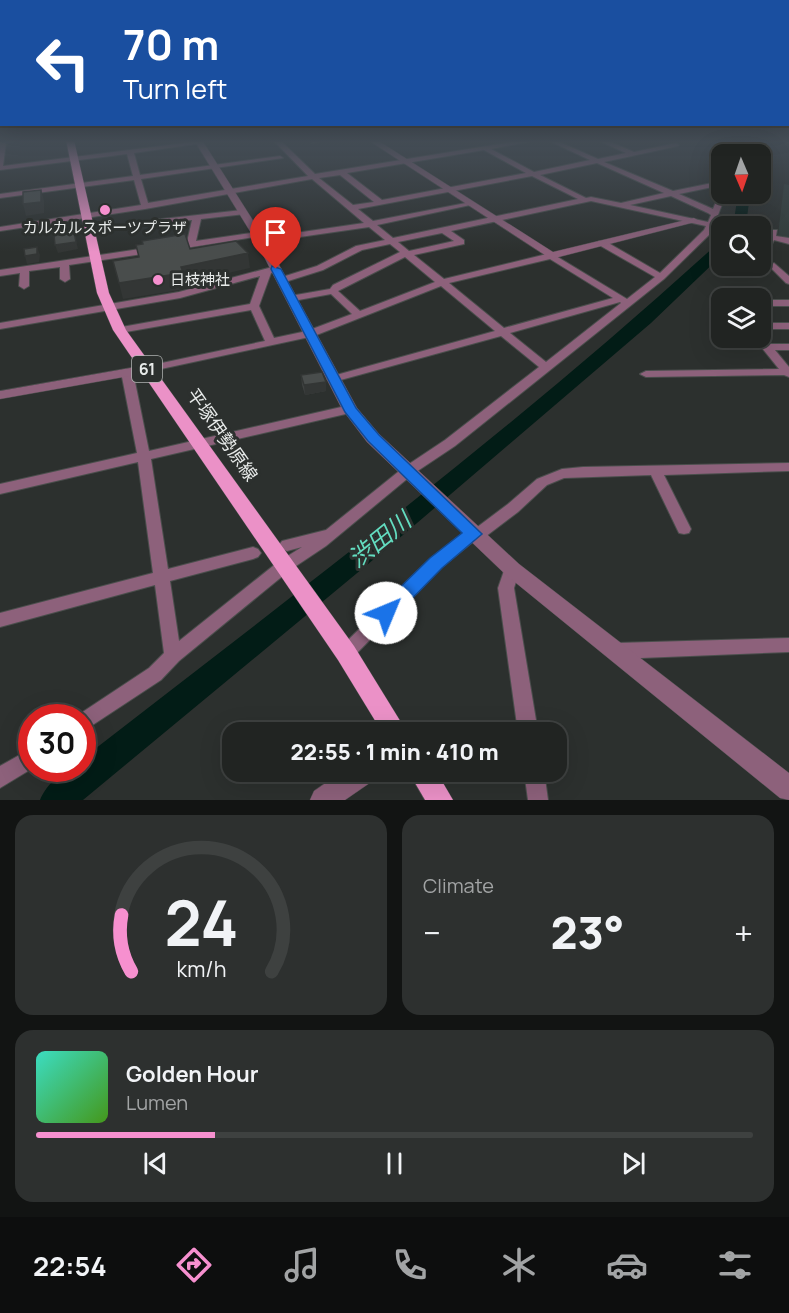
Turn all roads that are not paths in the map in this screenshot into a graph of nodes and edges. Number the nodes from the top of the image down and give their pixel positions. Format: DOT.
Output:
graph roads {
  1 [pos="79,177"];
  2 [pos="141,177"];
  3 [pos="220,177"];
  4 [pos="319,177"];
  5 [pos="348,177"];
  6 [pos="428,177"];
  7 [pos="515,177"];
  8 [pos="540,177"];
  9 [pos="635,177"];
  10 [pos="136,178"];
  11 [pos="315,178"];
  12 [pos="80,184"];
  13 [pos="711,185"];
  14 [pos="448,190"];
  15 [pos="229,192"];
  16 [pos="671,193"];
  17 [pos="0,196"];
  18 [pos="585,200"];
  19 [pos="381,203"];
  20 [pos="471,204"];
  21 [pos="620,205"];
  22 [pos="145,207"];
  23 [pos="352,208"];
  24 [pos="242,212"];
  25 [pos="86,216"];
  26 [pos="197,218"];
  27 [pos="495,220"];
  28 [pos="711,220"];
  29 [pos="694,221"];
  30 [pos="153,222"];
  31 [pos="711,223"];
  32 [pos="371,224"];
  33 [pos="711,228"];
  34 [pos="0,229"];
  35 [pos="445,231"];
  36 [pos="771,236"];
  37 [pos="259,237"];
  38 [pos="789,241"];
  39 [pos="393,242"];
  40 [pos="602,243"];
  41 [pos="191,244"];
  42 [pos="407,253"];
  43 [pos="551,256"];
  44 [pos="96,259"];
  45 [pos="64,263"];
  46 [pos="774,266"];
  47 [pos="25,269"];
  48 [pos="1,272"];
  49 [pos="275,273"];
  50 [pos="661,277"];
  51 [pos="64,279"];
  52 [pos="443,282"];
  53 [pos="789,282"];
  54 [pos="2,284"];
  55 [pos="24,285"];
  56 [pos="333,291"];
  57 [pos="293,298"];
  58 [pos="624,301"];
  59 [pos="771,303"];
  60 [pos="789,303"];
  61 [pos="254,306"];
  62 [pos="110,308"];
  63 [pos="359,315"];
  64 [pos="0,326"];
  65 [pos="771,326"];
  66 [pos="789,326"];
  67 [pos="120,330"];
  68 [pos="503,332"];
  69 [pos="310,334"];
  70 [pos="271,343"];
  71 [pos="771,347"];
  72 [pos="789,347"];
  73 [pos="768,348"];
  74 [pos="545,367"];
  75 [pos="147,369"];
  76 [pos="127,372"];
  77 [pos="788,372"];
  78 [pos="646,374"];
  79 [pos="333,379"];
  80 [pos="0,395"];
  81 [pos="350,409"];
  82 [pos="199,445"];
  83 [pos="144,456"];
  84 [pos="789,467"];
  85 [pos="655,470"];
  86 [pos="409,473"];
  87 [pos="0,489"];
  88 [pos="684,529"];
  89 [pos="332,533"];
  90 [pos="473,533"];
  91 [pos="287,545"];
  92 [pos="253,553"];
  93 [pos="285,568"];
  94 [pos="512,569"];
  95 [pos="163,577"];
  96 [pos="0,620"];
  97 [pos="789,645"];
  98 [pos="342,649"];
  99 [pos="614,651"];
  100 [pos="173,656"];
  101 [pos="96,713"];
  102 [pos="389,722"];
  103 [pos="526,722"];
  104 [pos="18,766"];
  105 [pos="0,778"];
  106 [pos="349,782"];
  107 [pos="428,782"];
  108 [pos="536,782"];
  109 [pos="789,789"];
  110 [pos="323,800"];
  111 [pos="440,800"];
  112 [pos="538,800"];
  1 -- 12 [label="main road, 平塚伊勢原線 / 61"];
  2 -- 10 [label="street"];
  3 -- 15 [label="street"];
  4 -- 11 [label="street"];
  5 -- 19 [label="street"];
  6 -- 14 [label="street"];
  7 -- 14 [label="street"];
  8 -- 18 [label="street"];
  9 -- 16 [label="street"];
  10 -- 12 [label="street"];
  10 -- 22 [label="street"];
  11 -- 15 [label="street"];
  11 -- 23 [label="street"];
  12 -- 17 [label="street"];
  12 -- 25 [label="main road, 平塚伊勢原線 / 61"];
  13 -- 16 [label="street"];
  14 -- 19 [label="street"];
  14 -- 20 [label="street"];
  15 -- 22 [label="street"];
  15 -- 24 [label="street"];
  16 -- 21 [label="street"];
  16 -- 28 [label="street"];
  18 -- 21 [label="street"];
  18 -- 27 [label="street"];
  19 -- 23 [label="street"];
  20 -- 27 [label="street"];
  20 -- 32 [label="street"];
  21 -- 29 [label="street"];
  22 -- 25 [label="street"];
  23 -- 32 [label="street"];
  24 -- 26 [label="street"];
  24 -- 37 [label="street"];
  25 -- 34 [label="street"];
  25 -- 44 [label="main road, 平塚伊勢原線 / 61"];
  26 -- 30 [label="street"];
  26 -- 41 [label="street"];
  27 -- 35 [label="street"];
  27 -- 43 [label="street"];
  29 -- 31 [label="street"];
  29 -- 40 [label="street"];
  32 -- 37 [label="street"];
  32 -- 39 [label="street"];
  33 -- 50 [label="street"];
  35 -- 39 [label="street"];
  35 -- 42 [label="street"];
  36 -- 38 [label="street"];
  37 -- 41 [label="street"];
  37 -- 49 [label="street"];
  39 -- 42 [label="street"];
  39 -- 49 [label="street"];
  40 -- 43 [label="street"];
  40 -- 50 [label="street"];
  41 -- 44 [label="street"];
  42 -- 52 [label="street"];
  42 -- 56 [label="street"];
  43 -- 52 [label="street"];
  43 -- 58 [label="street"];
  44 -- 45 [label="street"];
  44 -- 62 [label="main road, 平塚伊勢原線 / 61"];
  45 -- 47 [label="street"];
  45 -- 51 [label="street"];
  46 -- 53 [label="street"];
  47 -- 48 [label="street"];
  47 -- 55 [label="street"];
  48 -- 54 [label="street"];
  49 -- 57 [label="street"];
  49 -- 61 [label="street"];
  49 -- 62 [label="street"];
  50 -- 58 [label="street"];
  52 -- 63 [label="street"];
  52 -- 68 [label="street"];
  56 -- 57 [label="street"];
  56 -- 63 [label="street"];
  57 -- 69 [label="street"];
  58 -- 68 [label="street"];
  58 -- 74 [label="street"];
  59 -- 60 [label="street"];
  61 -- 67 [label="street"];
  61 -- 70 [label="street"];
  62 -- 64 [label="street"];
  62 -- 67 [label="main road, 平塚伊勢原線 / 61"];
  63 -- 69 [label="street"];
  65 -- 66 [label="street"];
  67 -- 75 [label="main road, 平塚伊勢原線 / 61"];
  68 -- 74 [label="street"];
  68 -- 79 [label="street"];
  69 -- 70 [label="street"];
  69 -- 79 [label="street"];
  70 -- 75 [label="street"];
  71 -- 72 [label="street"];
  73 -- 77 [label="street"];
  74 -- 86 [label="street"];
  75 -- 76 [label="street"];
  75 -- 82 [label="main road, 平塚伊勢原線 / 61"];
  76 -- 80 [label="street"];
  76 -- 83 [label="street"];
  77 -- 78 [label="street"];
  79 -- 81 [label="street"];
  81 -- 82 [label="street"];
  81 -- 86 [label="street"];
  82 -- 83 [label="street"];
  82 -- 93 [label="main road, 平塚伊勢原線 / 61"];
  83 -- 87 [label="street"];
  83 -- 95 [label="street"];
  84 -- 85 [label="street"];
  85 -- 88 [label="street"];
  85 -- 90 [label="street"];
  86 -- 89 [label="street"];
  86 -- 90 [label="street"];
  89 -- 91 [label="street"];
  89 -- 93 [label="street"];
  90 -- 94 [label="street"];
  90 -- 98 [label="street"];
  92 -- 95 [label="street"];
  93 -- 98 [label="main road, 平塚伊勢原線 / 61"];
  93 -- 100 [label="street"];
  94 -- 99 [label="street"];
  94 -- 103 [label="street"];
  95 -- 96 [label="street"];
  95 -- 100 [label="street"];
  97 -- 99 [label="street"];
  98 -- 102 [label="main road, 平塚伊勢原線 / 61"];
  99 -- 109 [label="street"];
  100 -- 101 [label="street"];
  104 -- 105 [label="street"];
  106 -- 110 [label="street"];
  107 -- 111 [label="main road"];
  108 -- 112 [label="street"];
}
